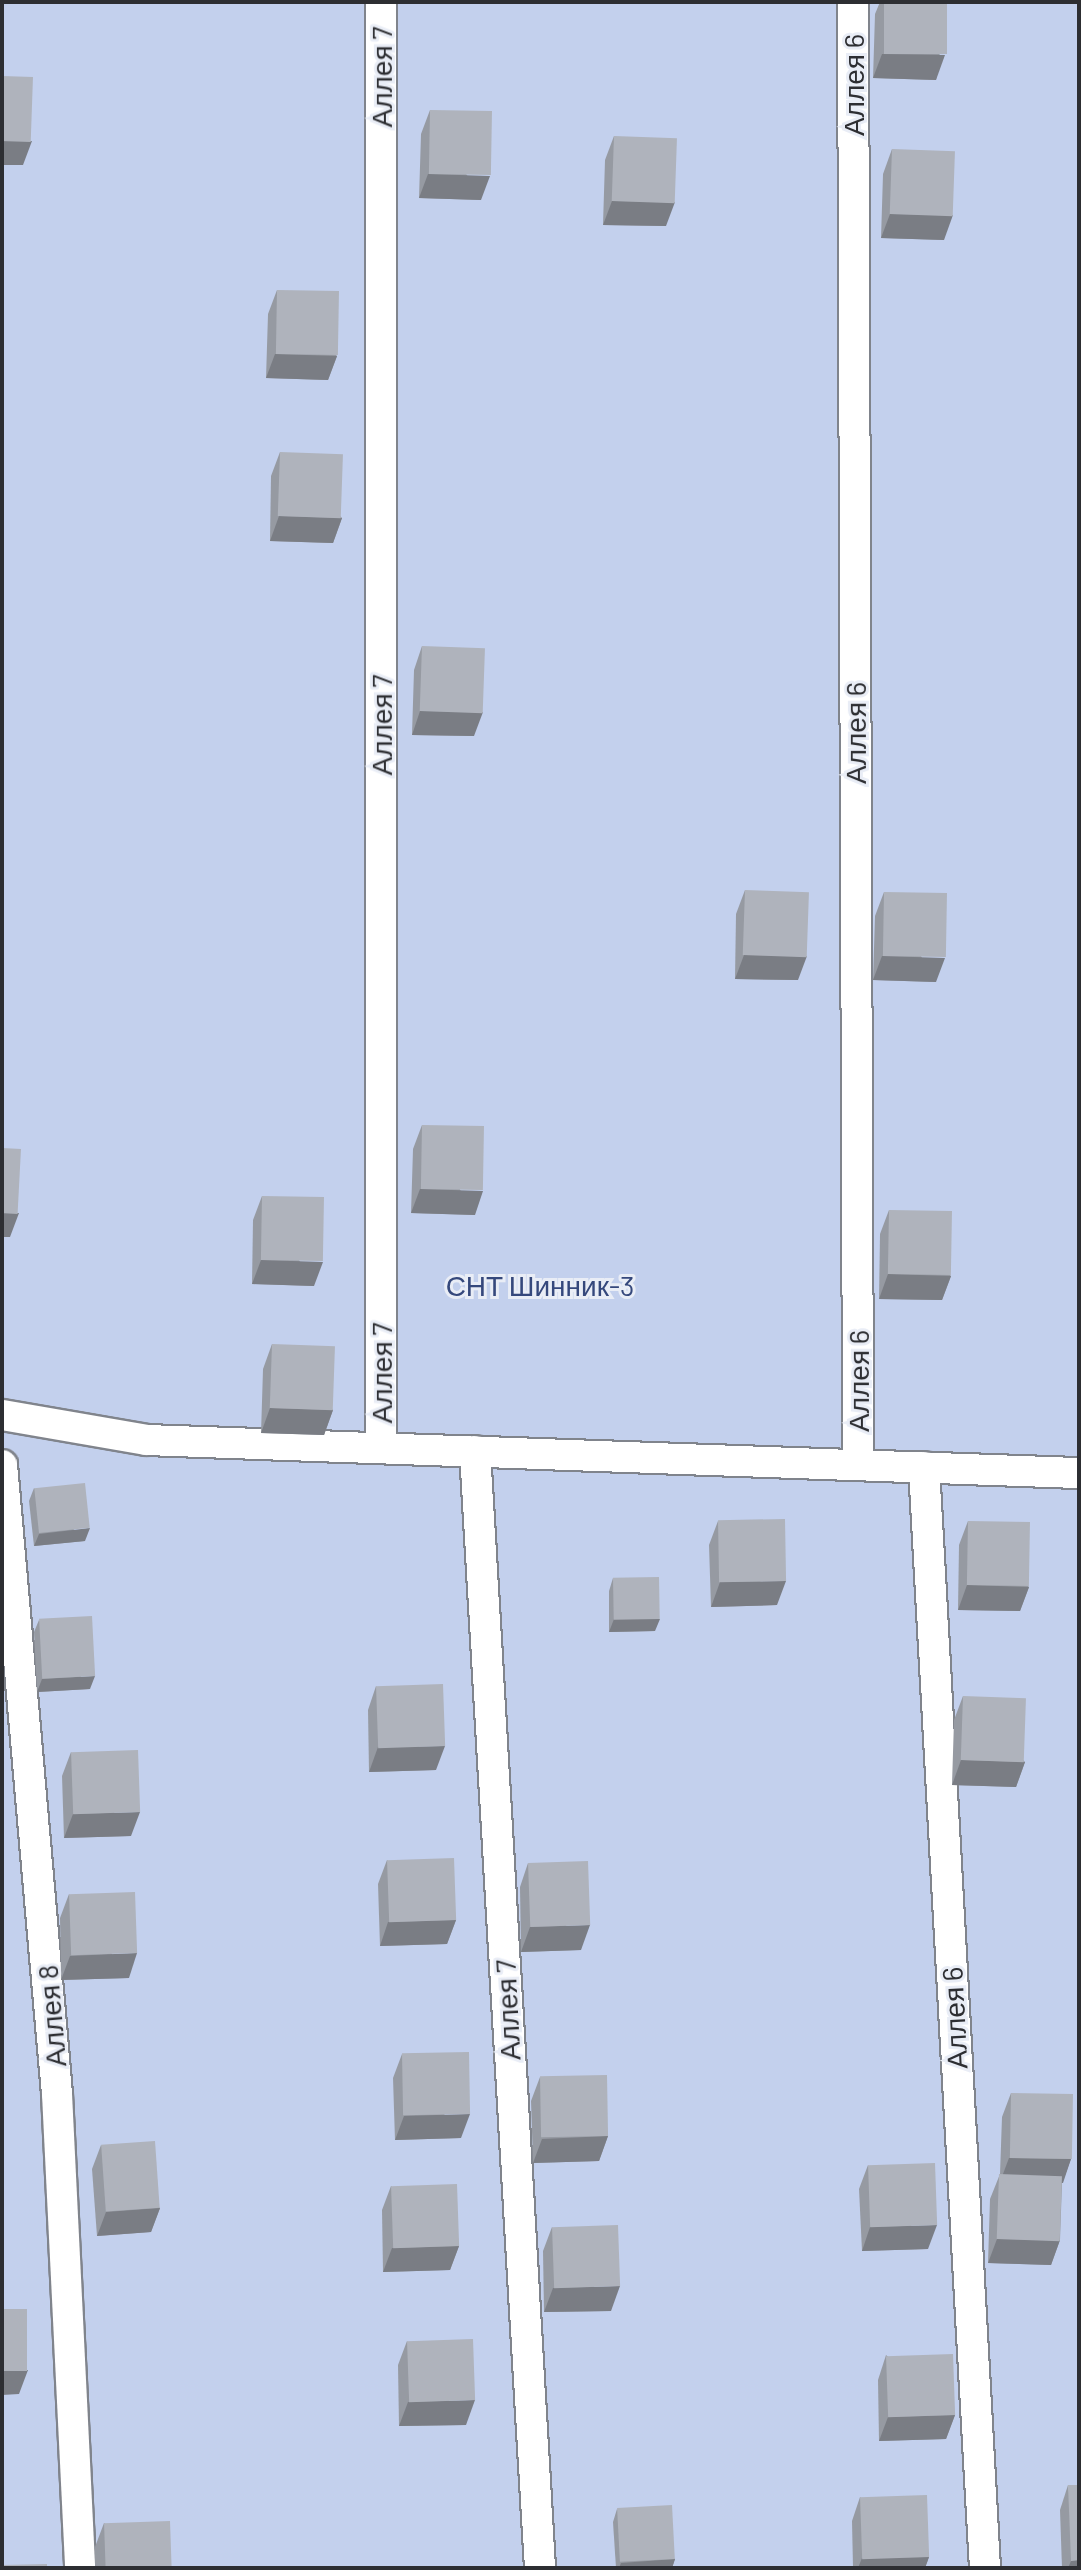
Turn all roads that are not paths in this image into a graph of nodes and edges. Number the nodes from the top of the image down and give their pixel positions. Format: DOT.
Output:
graph roads {
  1 [pos="381,2"];
  2 [pos="853,2"];
  3 [pos="2,1415"];
  4 [pos="381,1448"];
  5 [pos="475,1451"];
  6 [pos="2,1465"];
  7 [pos="858,1465"];
  8 [pos="924,1467"];
  9 [pos="1079,1473"];
  10 [pos="80,2568"];
  11 [pos="540,2568"];
  12 [pos="985,2568"];
  1 -- 4 [label="lane, Аллея 7"];
  2 -- 7 [label="lane, Аллея 6"];
  3 -- 4 [label="lane"];
  4 -- 5 [label="lane"];
  5 -- 7 [label="lane"];
  5 -- 11 [label="lane, Аллея 7"];
  6 -- 10 [label="lane, Аллея 8"];
  7 -- 8 [label="lane"];
  8 -- 9 [label="lane"];
  8 -- 12 [label="lane, Аллея 6"];
}
